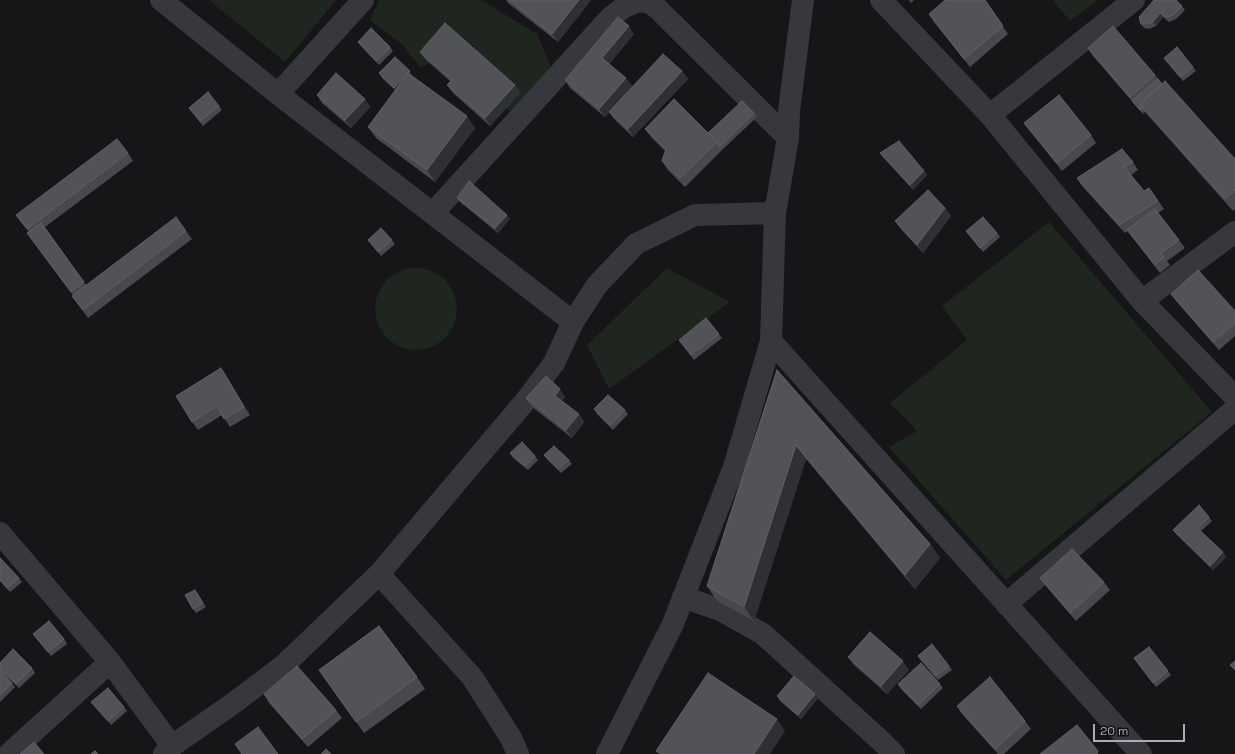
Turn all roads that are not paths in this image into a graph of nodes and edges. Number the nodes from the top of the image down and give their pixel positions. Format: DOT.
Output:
graph roads {
  1 [pos="161,0"];
  2 [pos="363,0"];
  3 [pos="803,0"];
  4 [pos="881,0"];
  5 [pos="1134,0"];
  6 [pos="278,94"];
  7 [pos="990,115"];
  8 [pos="788,138"];
  9 [pos="775,212"];
  10 [pos="433,213"];
  11 [pos="1235,232"];
  12 [pos="1142,301"];
  13 [pos="573,322"];
  14 [pos="771,341"];
  15 [pos="1235,396"];
  16 [pos="1235,409"];
  17 [pos="0,533"];
  18 [pos="379,574"];
  19 [pos="683,597"];
  20 [pos="1006,604"];
  21 [pos="110,662"];
  22 [pos="168,750"];
  23 [pos="9,754"];
  24 [pos="518,754"];
  25 [pos="607,754"];
  26 [pos="894,754"];
  27 [pos="1141,754"];
  1 -- 6 [label="street"];
  2 -- 6 [label="street"];
  3 -- 8 [label="street"];
  4 -- 7 [label="street"];
  5 -- 7 [label="street"];
  6 -- 10 [label="street"];
  7 -- 12 [label="street"];
  8 -- 9 [label="street"];
  8 -- 10 [label="street"];
  9 -- 13 [label="street"];
  9 -- 14 [label="street"];
  10 -- 13 [label="street"];
  11 -- 12 [label="street"];
  12 -- 15 [label="street"];
  13 -- 18 [label="street"];
  14 -- 19 [label="street"];
  14 -- 20 [label="street"];
  16 -- 20 [label="street"];
  17 -- 21 [label="street"];
  18 -- 22 [label="street"];
  18 -- 24 [label="street"];
  19 -- 25 [label="street"];
  19 -- 26 [label="street"];
  20 -- 27 [label="street"];
  21 -- 22 [label="street"];
  21 -- 23 [label="street"];
}
